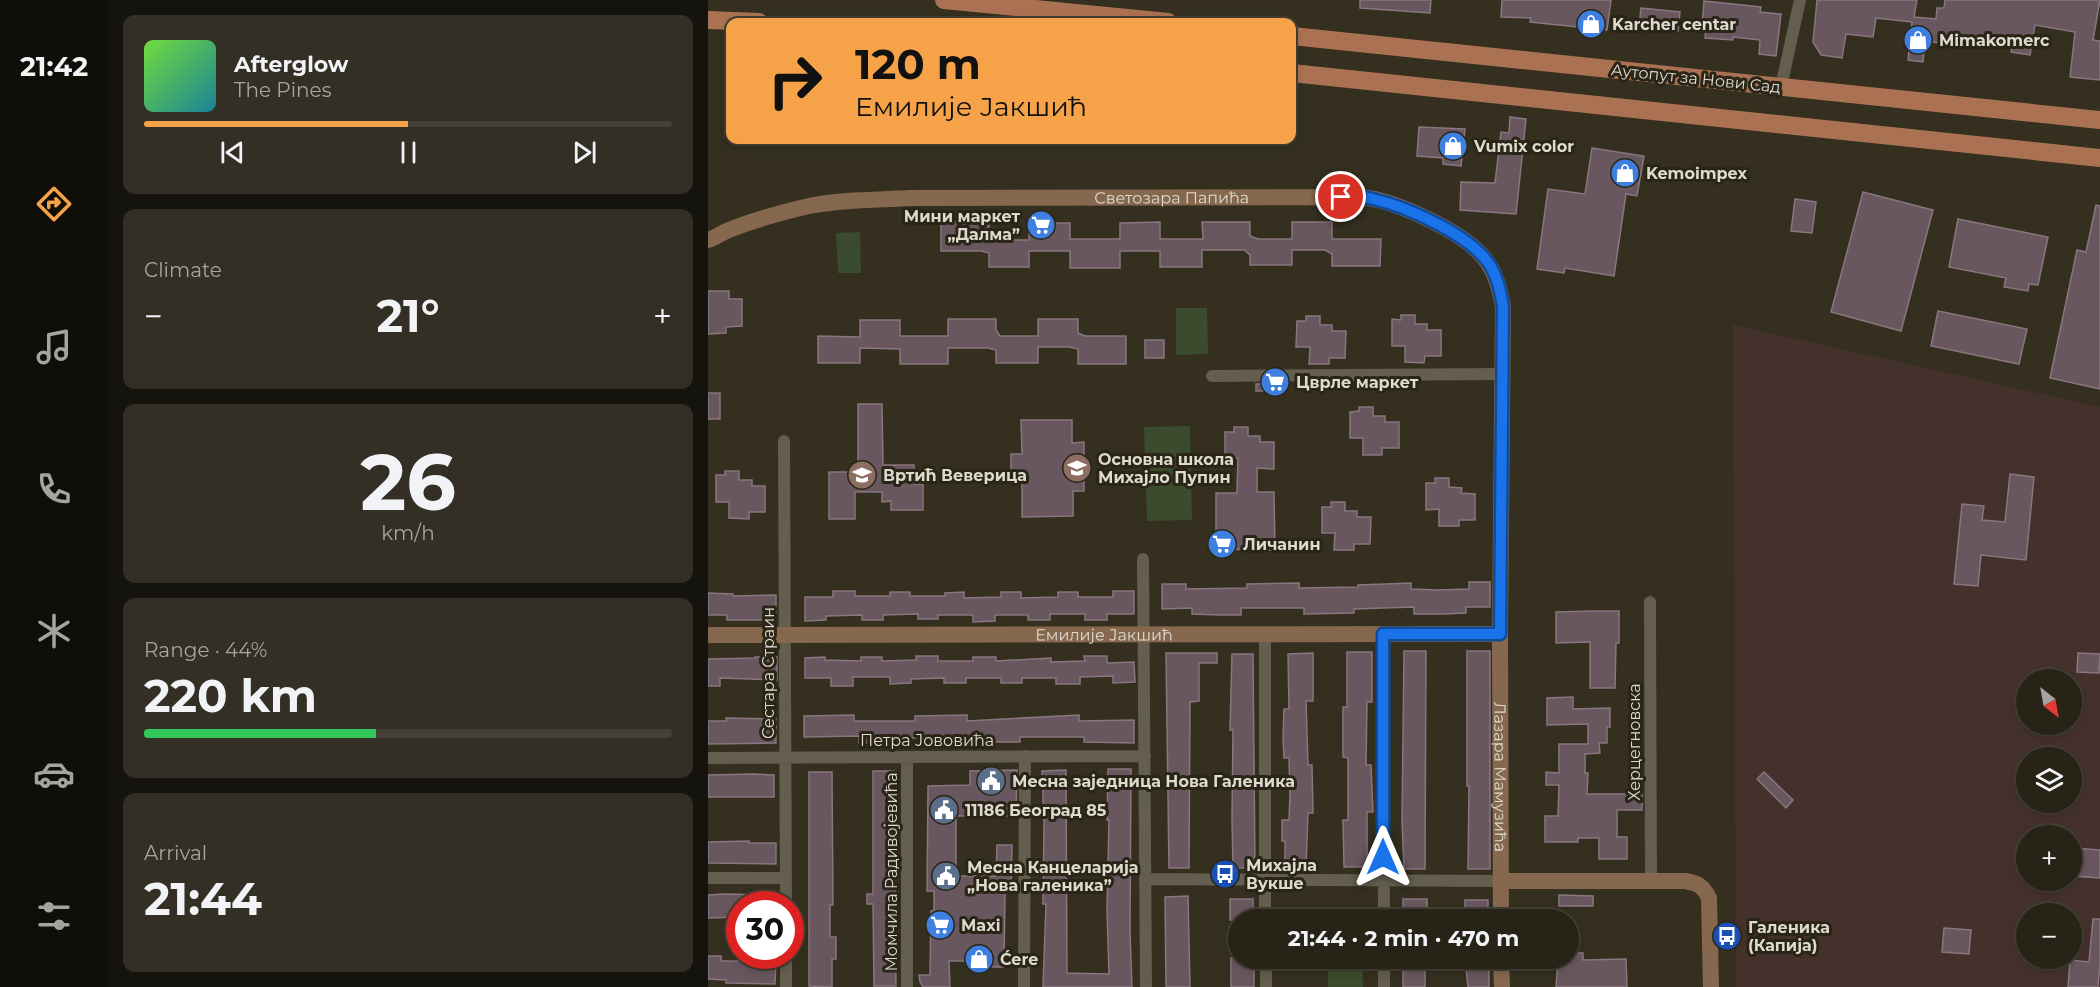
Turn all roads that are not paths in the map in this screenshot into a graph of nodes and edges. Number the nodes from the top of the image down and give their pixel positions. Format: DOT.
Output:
graph roads {
  1 [pos="944,0"];
  2 [pos="1800,0"];
  3 [pos="1127,18"];
  4 [pos="708,20"];
  5 [pos="726,20"];
  6 [pos="726,20"];
  7 [pos="708,29"];
  8 [pos="1296,36"];
  9 [pos="1296,73"];
  10 [pos="1781,87"];
  11 [pos="2100,120"];
  12 [pos="2100,158"];
  13 [pos="708,229"];
  14 [pos="727,231"];
  15 [pos="708,240"];
  16 [pos="1503,374"];
  17 [pos="1212,376"];
  18 [pos="784,441"];
  19 [pos="1143,559"];
  20 [pos="1650,602"];
  21 [pos="1383,634"];
  22 [pos="1500,634"];
  23 [pos="708,635"];
  24 [pos="785,635"];
  25 [pos="1143,635"];
  26 [pos="1265,635"];
  27 [pos="1025,756"];
  28 [pos="1145,756"];
  29 [pos="908,757"];
  30 [pos="708,758"];
  31 [pos="785,758"];
  32 [pos="708,878"];
  33 [pos="786,878"];
  34 [pos="1146,879"];
  35 [pos="1265,880"];
  36 [pos="1384,880"];
  37 [pos="1501,881"];
  38 [pos="1651,882"];
  39 [pos="786,891"];
  40 [pos="1265,909"];
  41 [pos="1384,909"];
  42 [pos="1501,909"];
  43 [pos="786,969"];
  44 [pos="1266,969"];
  45 [pos="1384,969"];
  46 [pos="1501,969"];
  47 [pos="786,987"];
  48 [pos="907,987"];
  49 [pos="1024,987"];
  50 [pos="1146,987"];
  51 [pos="1266,987"];
  52 [pos="1384,987"];
  53 [pos="1502,987"];
  54 [pos="1711,987"];
  1 -- 3 [label="main road"];
  2 -- 10 [label="street"];
  4 -- 5 [label="main road"];
  6 -- 7 [label="main road"];
  8 -- 10 [label="main road, Аутопут за Нови Сад"];
  9 -- 12 [label="main road"];
  10 -- 11 [label="main road, Аутопут за Нови Сад"];
  13 -- 14 [label="street, Светозара Папића"];
  14 -- 15 [label="street, Светозара Папића"];
  14 -- 16 [label="street, Светозара Папића"];
  16 -- 17 [label="street"];
  16 -- 22 [label="street, Светозара Папића"];
  18 -- 24 [label="street, Сестара Страин"];
  19 -- 25 [label="street"];
  20 -- 38 [label="street, Херцегновска"];
  21 -- 22 [label="street, Емилије Јакшић"];
  21 -- 26 [label="street, Емилије Јакшић"];
  21 -- 36 [label="street"];
  22 -- 37 [label="street, Лазара Мамузића"];
  23 -- 24 [label="street, Емилије Јакшић"];
  24 -- 25 [label="street, Емилије Јакшић"];
  24 -- 31 [label="street, Сестара Страин"];
  25 -- 26 [label="street, Емилије Јакшић"];
  25 -- 28 [label="street"];
  26 -- 35 [label="street"];
  27 -- 28 [label="street, Петра Јововића"];
  27 -- 29 [label="street, Петра Јововића"];
  27 -- 49 [label="street"];
  28 -- 34 [label="street"];
  29 -- 31 [label="street, Петра Јововића"];
  29 -- 48 [label="street, Момчила Радивојевића"];
  30 -- 31 [label="street, Петра Јововића"];
  31 -- 33 [label="street, Сестара Страин"];
  32 -- 33 [label="street"];
  33 -- 39 [label="street, Сестара Страин"];
  34 -- 35 [label="street"];
  34 -- 50 [label="street"];
  35 -- 36 [label="street"];
  35 -- 40 [label="street"];
  36 -- 37 [label="street"];
  36 -- 41 [label="street"];
  37 -- 38 [label="street"];
  37 -- 42 [label="street, Лазара Мамузића"];
  38 -- 54 [label="street"];
  43 -- 47 [label="street"];
  44 -- 51 [label="street"];
  45 -- 52 [label="street"];
  46 -- 53 [label="street"];
}
